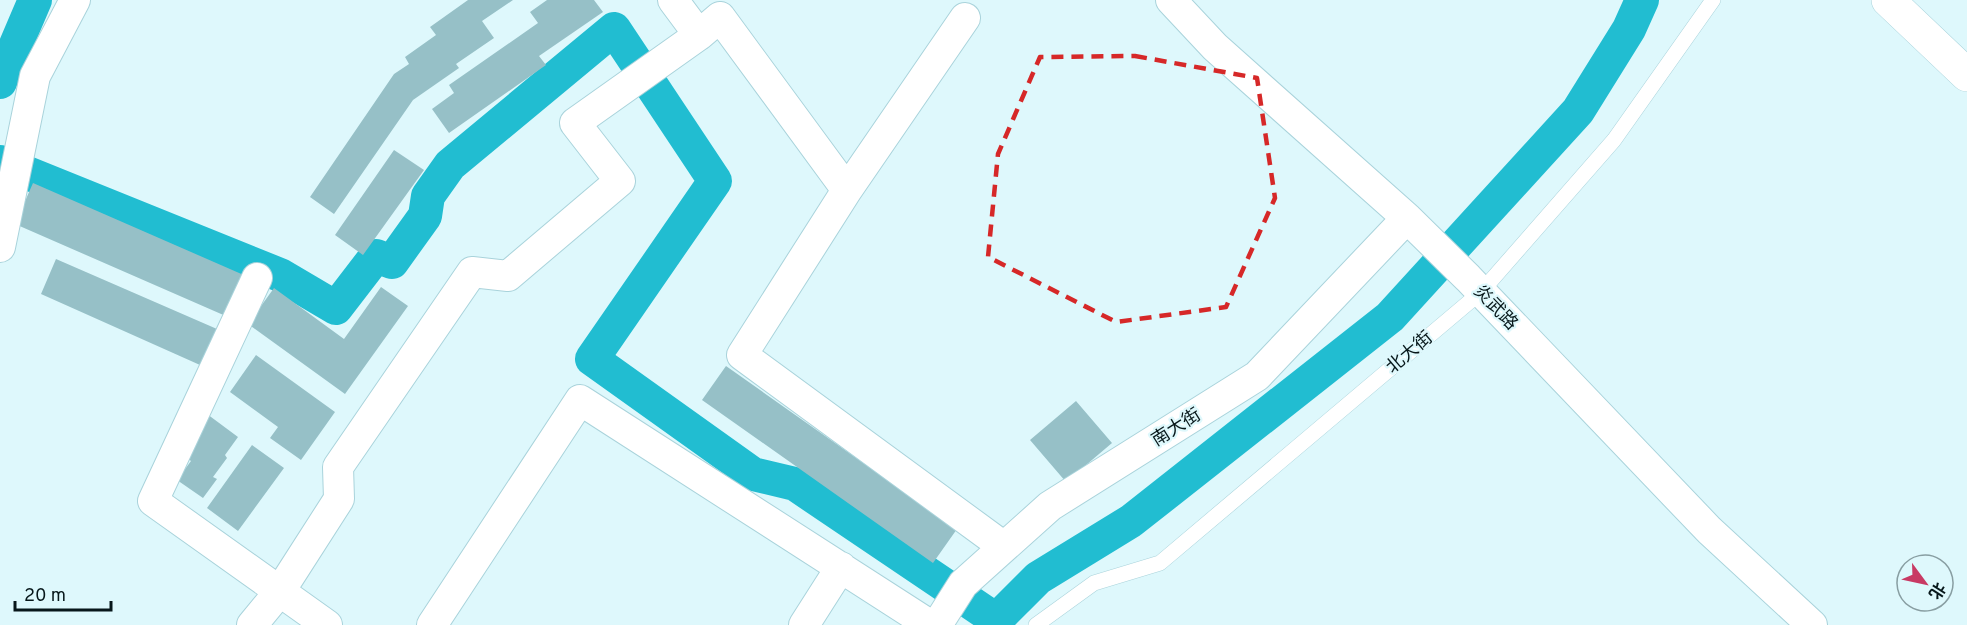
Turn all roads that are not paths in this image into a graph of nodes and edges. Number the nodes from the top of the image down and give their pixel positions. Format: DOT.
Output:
graph roads {
  1 [pos="75,0"];
  2 [pos="673,0"];
  3 [pos="1171,0"];
  4 [pos="1713,0"];
  5 [pos="1888,0"];
  6 [pos="965,18"];
  7 [pos="699,35"];
  8 [pos="1967,75"];
  9 [pos="847,190"];
  10 [pos="1415,225"];
  11 [pos="0,247"];
  12 [pos="257,278"];
  13 [pos="1474,285"];
  14 [pos="1005,547"];
  15 [pos="841,567"];
  16 [pos="280,591"];
  17 [pos="945,610"];
  18 [pos="252,625"];
  19 [pos="327,625"];
  20 [pos="432,625"];
  21 [pos="804,625"];
  22 [pos="1036,625"];
  23 [pos="1812,625"];
  1 -- 11 [label="street"];
  2 -- 7 [label="street"];
  3 -- 10 [label="street, 炎武路"];
  4 -- 13 [label="lane, 北大街"];
  5 -- 8 [label="street"];
  6 -- 9 [label="street"];
  7 -- 9 [label="street"];
  7 -- 16 [label="street"];
  9 -- 14 [label="street"];
  10 -- 13 [label="street, 炎武路"];
  10 -- 14 [label="street, 南大街"];
  12 -- 16 [label="street"];
  13 -- 22 [label="lane, 北大街"];
  13 -- 23 [label="street, 炎武路"];
  14 -- 17 [label="street, 南大街"];
  15 -- 17 [label="street"];
  15 -- 20 [label="street"];
  15 -- 21 [label="street"];
  16 -- 18 [label="street"];
  16 -- 19 [label="street"];
}
